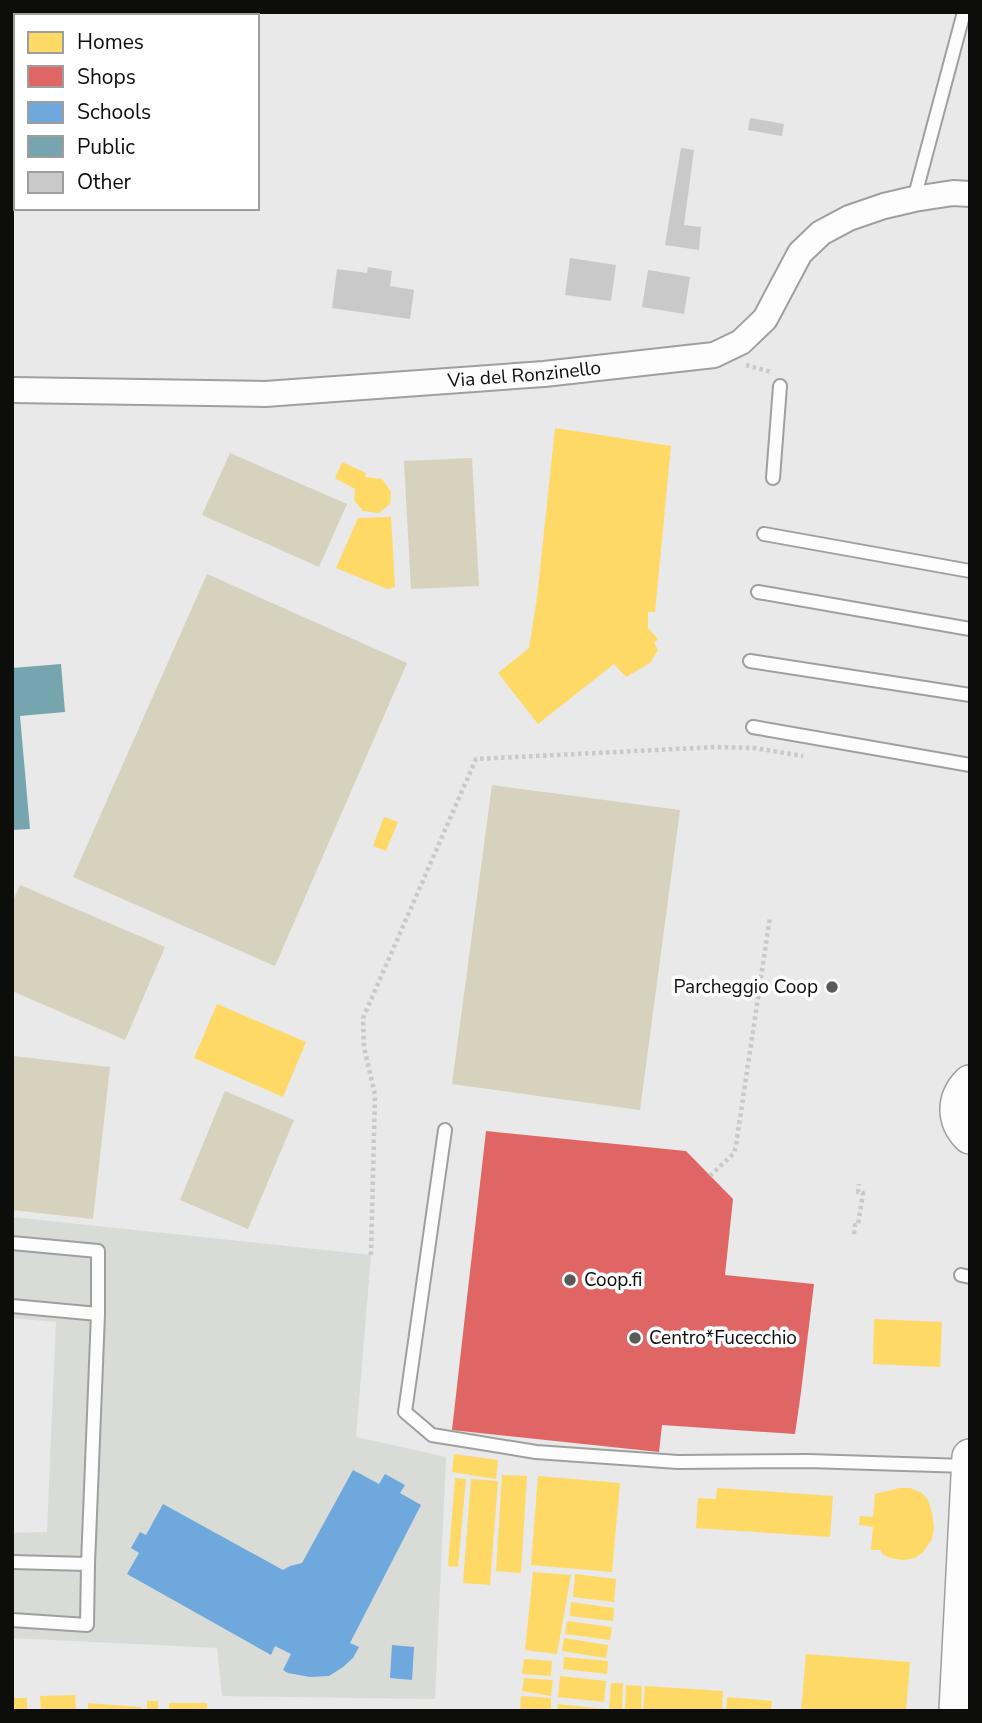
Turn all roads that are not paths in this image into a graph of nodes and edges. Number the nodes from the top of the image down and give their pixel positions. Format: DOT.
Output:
graph roads {
  1 [pos="964,12"];
  2 [pos="970,194"];
  3 [pos="914,199"];
  4 [pos="780,386"];
  5 [pos="12,390"];
  6 [pos="774,478"];
  7 [pos="764,534"];
  8 [pos="970,571"];
  9 [pos="758,592"];
  10 [pos="970,629"];
  11 [pos="750,662"];
  12 [pos="970,695"];
  13 [pos="753,727"];
  14 [pos="970,765"];
  15 [pos="970,1083"];
  16 [pos="445,1130"];
  17 [pos="970,1136"];
  18 [pos="12,1244"];
  19 [pos="12,1306"];
  20 [pos="98,1314"];
  21 [pos="969,1462"];
  22 [pos="12,1562"];
  23 [pos="88,1564"];
  24 [pos="12,1620"];
  25 [pos="957,1711"];
  1 -- 3 [label="lane"];
  2 -- 3 [label="street, Via del Ronzinello"];
  3 -- 5 [label="street, Via del Ronzinello"];
  4 -- 6 [label="lane"];
  7 -- 8 [label="lane"];
  9 -- 10 [label="lane"];
  11 -- 12 [label="lane"];
  13 -- 14 [label="lane"];
  15 -- 17 [label="main road"];
  16 -- 21 [label="lane"];
  18 -- 20 [label="lane"];
  19 -- 20 [label="lane"];
  20 -- 23 [label="lane"];
  21 -- 25 [label="main road"];
  22 -- 23 [label="lane"];
  23 -- 24 [label="lane"];
}
